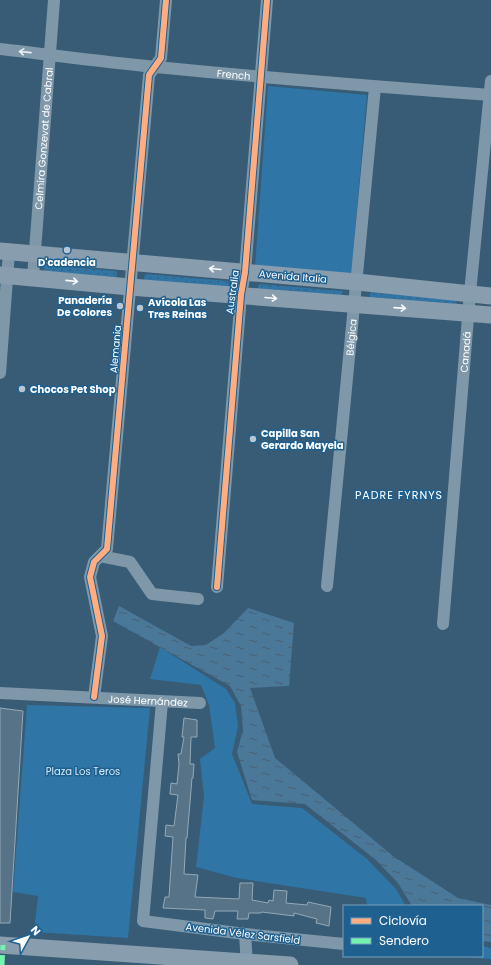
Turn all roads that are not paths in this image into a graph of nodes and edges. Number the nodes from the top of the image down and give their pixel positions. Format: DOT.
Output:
graph roads {
  1 [pos="54,0"];
  2 [pos="166,0"];
  3 [pos="267,0"];
  4 [pos="0,49"];
  5 [pos="50,54"];
  6 [pos="154,67"];
  7 [pos="262,77"];
  8 [pos="491,81"];
  9 [pos="375,87"];
  10 [pos="490,95"];
  11 [pos="5,251"];
  12 [pos="35,254"];
  13 [pos="132,262"];
  14 [pos="245,272"];
  15 [pos="3,275"];
  16 [pos="33,277"];
  17 [pos="357,282"];
  18 [pos="130,287"];
  19 [pos="470,293"];
  20 [pos="240,295"];
  21 [pos="491,296"];
  22 [pos="354,304"];
  23 [pos="468,313"];
  24 [pos="491,315"];
  25 [pos="0,373"];
  26 [pos="100,556"];
  27 [pos="327,586"];
  28 [pos="217,587"];
  29 [pos="198,599"];
  30 [pos="443,624"];
  31 [pos="0,693"];
  32 [pos="94,697"];
  33 [pos="162,702"];
  34 [pos="200,703"];
  35 [pos="245,934"];
  36 [pos="343,944"];
  37 [pos="0,945"];
  38 [pos="247,963"];
  39 [pos="290,965"];
  1 -- 5 [label="street, Celmira Gonzevat de Cabral"];
  2 -- 6 [label="street, Alemania"];
  3 -- 7 [label="street, Australia"];
  5 -- 4 [label="street, French, one-way"];
  5 -- 6 [label="street, French"];
  5 -- 12 [label="street, Celmira Gonzevat de Cabral"];
  6 -- 7 [label="street, French"];
  6 -- 13 [label="street, Alemania"];
  7 -- 9 [label="street, French"];
  7 -- 14 [label="street, Australia"];
  8 -- 10 [label="street, Canadá"];
  9 -- 10 [label="street, French"];
  9 -- 17 [label="street, Bélgica"];
  10 -- 19 [label="street, Canadá"];
  11 -- 12 [label="main road, Avenida Italia"];
  11 -- 15 [label="street"];
  12 -- 13 [label="main road, Avenida Italia"];
  12 -- 16 [label="street, Celmira Gonzevat de Cabral"];
  14 -- 13 [label="main road, Avenida Italia, one-way"];
  13 -- 18 [label="street, Alemania"];
  14 -- 17 [label="main road, Avenida Italia"];
  14 -- 20 [label="street, Australia"];
  15 -- 16 [label="main road"];
  15 -- 25 [label="street"];
  16 -- 18 [label="main road, one-way"];
  17 -- 19 [label="main road, Avenida Italia"];
  17 -- 22 [label="street, Bélgica"];
  18 -- 20 [label="main road"];
  18 -- 26 [label="street, Alemania"];
  19 -- 21 [label="main road, Avenida Italia"];
  19 -- 23 [label="street, Canadá"];
  20 -- 22 [label="main road, one-way"];
  20 -- 28 [label="street, Australia"];
  22 -- 23 [label="main road, one-way"];
  22 -- 27 [label="street, Bélgica"];
  23 -- 24 [label="main road"];
  23 -- 30 [label="street, Canadá"];
  26 -- 29 [label="street"];
  26 -- 32 [label="street, Alemania"];
  31 -- 32 [label="street, José Hernández"];
  32 -- 33 [label="street, José Hernández"];
  33 -- 34 [label="street, José Hernández"];
  33 -- 35 [label="street, Avenida Vélez Sarsfield"];
  35 -- 36 [label="street, Avenida Vélez Sarsfield"];
  35 -- 38 [label="street"];
  37 -- 38 [label="main road"];
  38 -- 39 [label="main road"];
}
